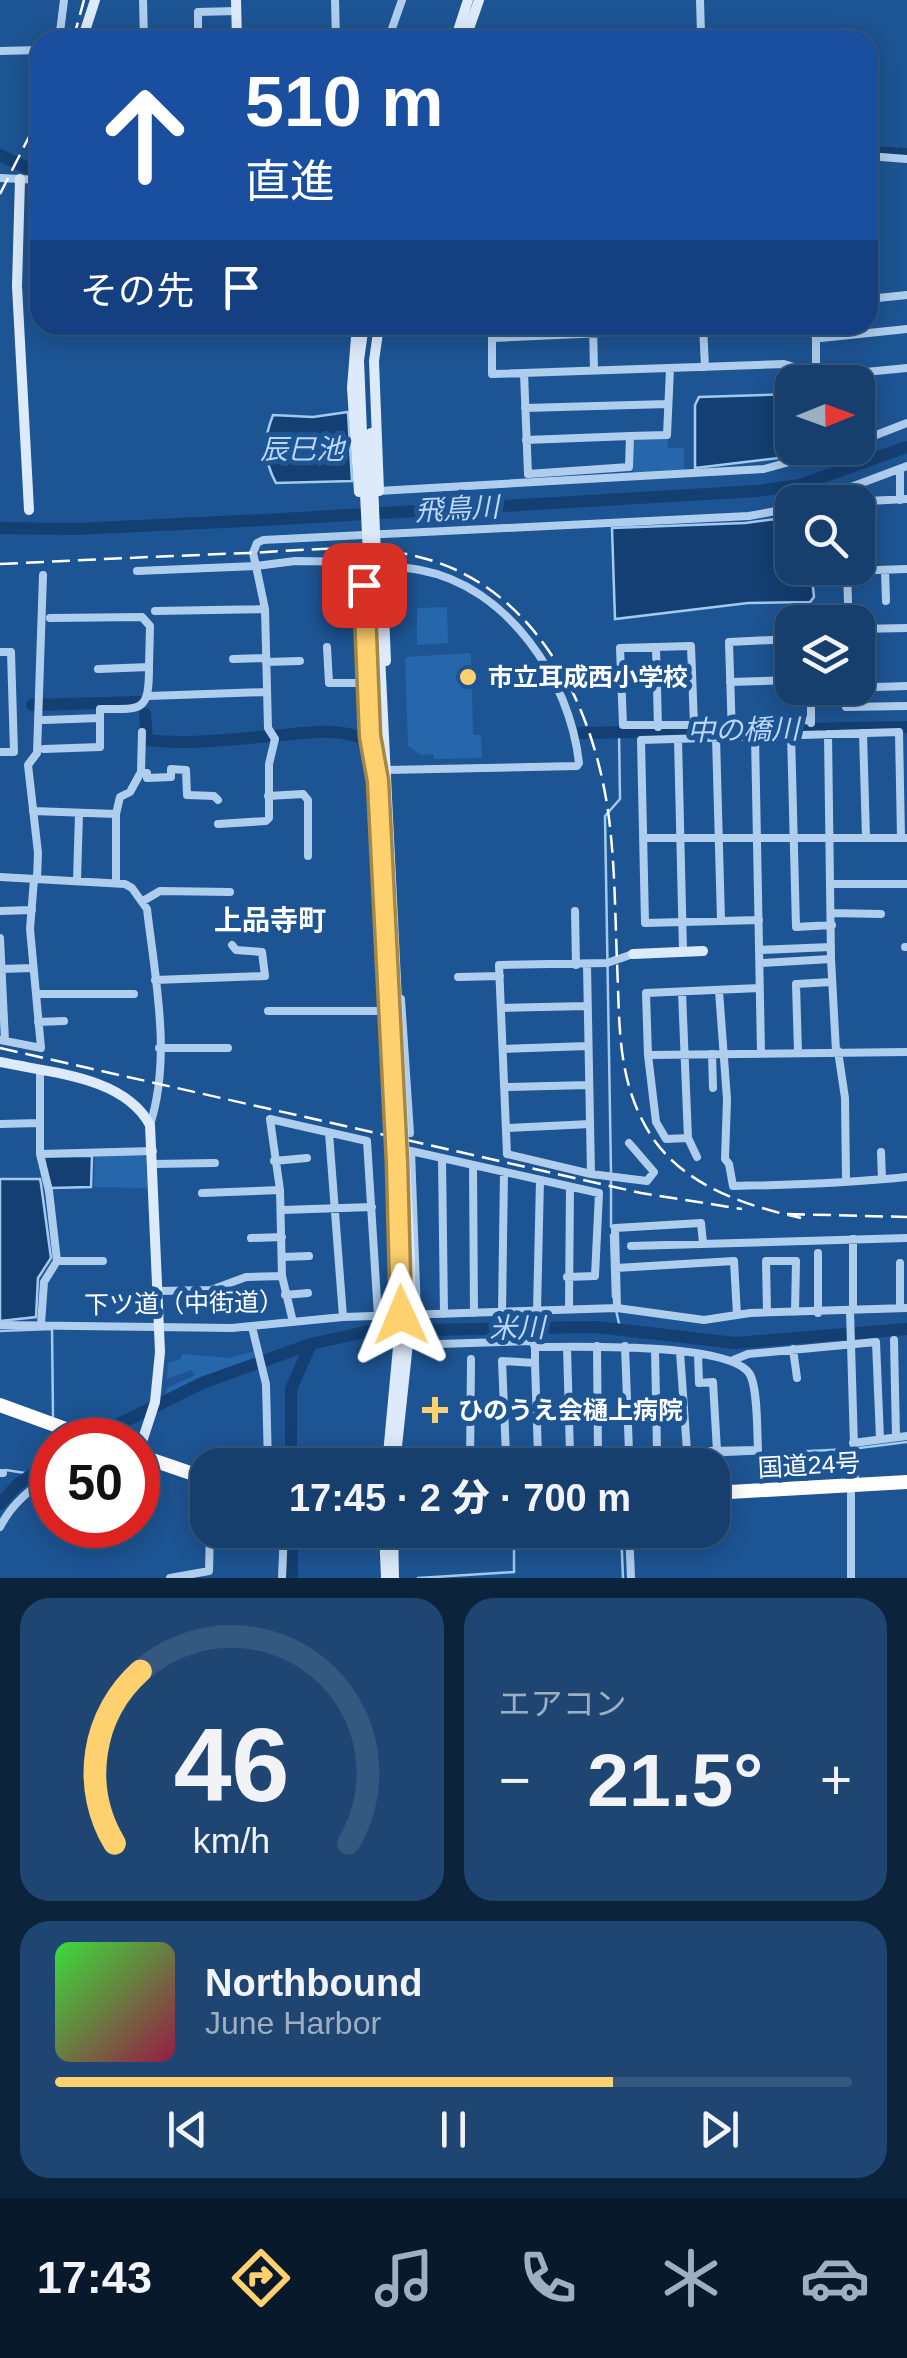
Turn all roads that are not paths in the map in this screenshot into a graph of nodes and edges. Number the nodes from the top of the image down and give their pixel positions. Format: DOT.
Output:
graph roads {
  1 [pos="64,0"];
  2 [pos="95,0"];
  3 [pos="143,0"];
  4 [pos="336,0"];
  5 [pos="402,0"];
  6 [pos="468,0"];
  7 [pos="479,0"];
  8 [pos="700,0"];
  9 [pos="236,6"];
  10 [pos="60,30"];
  11 [pos="85,30"];
  12 [pos="144,30"];
  13 [pos="198,30"];
  14 [pos="336,30"];
  15 [pos="392,30"];
  16 [pos="458,30"];
  17 [pos="469,30"];
  18 [pos="701,30"];
  19 [pos="30,50"];
  20 [pos="0,51"];
  21 [pos="878,157"];
  22 [pos="907,159"];
  23 [pos="0,178"];
  24 [pos="20,179"];
  25 [pos="30,180"];
  26 [pos="907,295"];
  27 [pos="878,298"];
  28 [pos="907,329"];
  29 [pos="878,332"];
  30 [pos="360,335"];
  31 [pos="360,335"];
  32 [pos="374,335"];
  33 [pos="375,335"];
  34 [pos="530,335"];
  35 [pos="593,335"];
  36 [pos="704,335"];
  37 [pos="816,335"];
  38 [pos="819,335"];
  39 [pos="850,335"];
  40 [pos="787,365"];
  41 [pos="816,365"];
  42 [pos="706,367"];
  43 [pos="670,368"];
  44 [pos="907,368"];
  45 [pos="594,370"];
  46 [pos="875,370"];
  47 [pos="524,374"];
  48 [pos="668,404"];
  49 [pos="525,408"];
  50 [pos="907,423"];
  51 [pos="366,433"];
  52 [pos="875,435"];
  53 [pos="630,436"];
  54 [pos="526,440"];
  55 [pos="778,465"];
  56 [pos="903,469"];
  57 [pos="858,485"];
  58 [pos="369,491"];
  59 [pos="904,500"];
  60 [pos="875,501"];
  61 [pos="29,510"];
  62 [pos="775,511"];
  63 [pos="372,534"];
  64 [pos="362,561"];
  65 [pos="256,566"];
  66 [pos="382,567"];
  67 [pos="885,570"];
  68 [pos="907,570"];
  69 [pos="137,571"];
  70 [pos="42,575"];
  71 [pos="886,601"];
  72 [pos="848,602"];
  73 [pos="265,609"];
  74 [pos="155,612"];
  75 [pos="50,618"];
  76 [pos="875,628"];
  77 [pos="907,628"];
  78 [pos="775,640"];
  79 [pos="327,647"];
  80 [pos="656,647"];
  81 [pos="0,652"];
  82 [pos="377,655"];
  83 [pos="233,659"];
  84 [pos="266,660"];
  85 [pos="300,660"];
  86 [pos="150,667"];
  87 [pos="98,668"];
  88 [pos="775,681"];
  89 [pos="368,682"];
  90 [pos="730,682"];
  91 [pos="907,686"];
  92 [pos="875,687"];
  93 [pos="266,692"];
  94 [pos="149,696"];
  95 [pos="811,705"];
  96 [pos="907,706"];
  97 [pos="846,708"];
  98 [pos="100,718"];
  99 [pos="44,720"];
  100 [pos="811,726"];
  101 [pos="658,728"];
  102 [pos="732,729"];
  103 [pos="142,732"];
  104 [pos="694,732"];
  105 [pos="791,733"];
  106 [pos="863,733"];
  107 [pos="828,734"];
  108 [pos="754,736"];
  109 [pos="716,737"];
  110 [pos="678,739"];
  111 [pos="44,749"];
  112 [pos="0,752"];
  113 [pos="386,770"];
  114 [pos="141,772"];
  115 [pos="378,781"];
  116 [pos="268,796"];
  117 [pos="218,800"];
  118 [pos="33,812"];
  119 [pos="79,814"];
  120 [pos="116,814"];
  121 [pos="218,824"];
  122 [pos="830,836"];
  123 [pos="866,836"];
  124 [pos="680,837"];
  125 [pos="756,837"];
  126 [pos="794,837"];
  127 [pos="904,837"];
  128 [pos="643,838"];
  129 [pos="718,838"];
  130 [pos="308,856"];
  131 [pos="0,877"];
  132 [pos="36,879"];
  133 [pos="77,881"];
  134 [pos="116,882"];
  135 [pos="831,884"];
  136 [pos="907,884"];
  137 [pos="230,892"];
  138 [pos="143,901"];
  139 [pos="32,910"];
  140 [pos="575,911"];
  141 [pos="0,912"];
  142 [pos="832,913"];
  143 [pos="881,914"];
  144 [pos="721,920"];
  145 [pos="759,920"];
  146 [pos="683,922"];
  147 [pos="832,925"];
  148 [pos="0,938"];
  149 [pos="386,942"];
  150 [pos="232,945"];
  151 [pos="831,946"];
  152 [pos="796,948"];
  153 [pos="759,950"];
  154 [pos="683,951"];
  155 [pos="703,951"];
  156 [pos="633,954"];
  157 [pos="796,960"];
  158 [pos="831,960"];
  159 [pos="760,963"];
  160 [pos="587,964"];
  161 [pos="395,965"];
  162 [pos="576,965"];
  163 [pos="33,968"];
  164 [pos="1,969"];
  165 [pos="500,976"];
  166 [pos="458,977"];
  167 [pos="155,980"];
  168 [pos="832,982"];
  169 [pos="759,988"];
  170 [pos="719,991"];
  171 [pos="682,992"];
  172 [pos="36,994"];
  173 [pos="134,994"];
  174 [pos="587,1006"];
  175 [pos="502,1008"];
  176 [pos="268,1011"];
  177 [pos="382,1011"];
  178 [pos="64,1021"];
  179 [pos="38,1022"];
  180 [pos="3,1040"];
  181 [pos="588,1046"];
  182 [pos="159,1048"];
  183 [pos="228,1048"];
  184 [pos="504,1048"];
  185 [pos="837,1051"];
  186 [pos="798,1052"];
  187 [pos="907,1052"];
  188 [pos="761,1053"];
  189 [pos="685,1054"];
  190 [pos="717,1054"];
  191 [pos="648,1055"];
  192 [pos="0,1062"];
  193 [pos="396,1063"];
  194 [pos="40,1071"];
  195 [pos="589,1085"];
  196 [pos="506,1087"];
  197 [pos="713,1088"];
  198 [pos="40,1123"];
  199 [pos="0,1124"];
  200 [pos="590,1124"];
  201 [pos="150,1125"];
  202 [pos="506,1128"];
  203 [pos="329,1134"];
  204 [pos="688,1138"];
  205 [pos="629,1142"];
  206 [pos="153,1151"];
  207 [pos="411,1151"];
  208 [pos="881,1152"];
  209 [pos="40,1154"];
  210 [pos="697,1157"];
  211 [pos="307,1158"];
  212 [pos="442,1158"];
  213 [pos="274,1161"];
  214 [pos="215,1163"];
  215 [pos="153,1164"];
  216 [pos="473,1165"];
  217 [pos="504,1172"];
  218 [pos="591,1174"];
  219 [pos="907,1177"];
  220 [pos="882,1179"];
  221 [pos="540,1180"];
  222 [pos="846,1180"];
  223 [pos="570,1187"];
  224 [pos="280,1190"];
  225 [pos="202,1192"];
  226 [pos="372,1207"];
  227 [pos="335,1208"];
  228 [pos="282,1210"];
  229 [pos="252,1238"];
  230 [pos="282,1238"];
  231 [pos="907,1238"];
  232 [pos="853,1240"];
  233 [pos="703,1243"];
  234 [pos="631,1246"];
  235 [pos="818,1252"];
  236 [pos="309,1256"];
  237 [pos="282,1257"];
  238 [pos="58,1261"];
  239 [pos="104,1261"];
  240 [pos="900,1263"];
  241 [pos="616,1268"];
  242 [pos="282,1276"];
  243 [pos="567,1277"];
  244 [pos="159,1291"];
  245 [pos="308,1293"];
  246 [pos="285,1295"];
  247 [pos="616,1308"];
  248 [pos="903,1308"];
  249 [pos="569,1309"];
  250 [pos="852,1310"];
  251 [pos="537,1311"];
  252 [pos="502,1312"];
  253 [pos="767,1312"];
  254 [pos="796,1312"];
  255 [pos="818,1312"];
  256 [pos="474,1313"];
  257 [pos="444,1314"];
  258 [pos="738,1315"];
  259 [pos="378,1316"];
  260 [pos="343,1317"];
  261 [pos="406,1317"];
  262 [pos="293,1322"];
  263 [pos="41,1324"];
  264 [pos="0,1326"];
  265 [pos="160,1326"];
  266 [pos="252,1327"];
  267 [pos="894,1340"];
  268 [pos="851,1342"];
  269 [pos="405,1344"];
  270 [pos="597,1346"];
  271 [pos="626,1346"];
  272 [pos="535,1347"];
  273 [pos="567,1347"];
  274 [pos="655,1349"];
  275 [pos="793,1349"];
  276 [pos="680,1352"];
  277 [pos="698,1355"];
  278 [pos="470,1359"];
  279 [pos="731,1361"];
  280 [pos="535,1363"];
  281 [pos="797,1378"];
  282 [pos="0,1405"];
  283 [pos="35,1418"];
  284 [pos="150,1418"];
  285 [pos="907,1436"];
  286 [pos="896,1437"];
  287 [pos="880,1439"];
  288 [pos="268,1448"];
  289 [pos="389,1448"];
  290 [pos="396,1448"];
  291 [pos="470,1448"];
  292 [pos="506,1448"];
  293 [pos="538,1448"];
  294 [pos="570,1448"];
  295 [pos="598,1448"];
  296 [pos="628,1448"];
  297 [pos="657,1448"];
  298 [pos="687,1448"];
  299 [pos="717,1448"];
  300 [pos="853,1448"];
  301 [pos="730,1451"];
  302 [pos="160,1462"];
  303 [pos="190,1473"];
  304 [pos="907,1482"];
  305 [pos="853,1486"];
  306 [pos="30,1490"];
  307 [pos="730,1492"];
  308 [pos="0,1527"];
  309 [pos="209,1548"];
  310 [pos="283,1548"];
  311 [pos="385,1548"];
  312 [pos="393,1548"];
  313 [pos="630,1548"];
  314 [pos="170,1578"];
  315 [pos="282,1578"];
  316 [pos="386,1578"];
  317 [pos="394,1578"];
  318 [pos="631,1578"];
  319 [pos="851,1578"];
  1 -- 10 [label="street"];
  2 -- 11 [label="main road"];
  3 -- 12 [label="street"];
  4 -- 14 [label="street"];
  5 -- 15 [label="street"];
  6 -- 16 [label="main road"];
  7 -- 17 [label="main road"];
  8 -- 18 [label="street"];
  9 -- 13 [label="street"];
  19 -- 20 [label="street"];
  21 -- 22 [label="street"];
  23 -- 24 [label="street"];
  24 -- 25 [label="street"];
  24 -- 61 [label="main road"];
  26 -- 27 [label="street"];
  28 -- 29 [label="street"];
  30 -- 51 [label="main road"];
  31 -- 58 [label="main road"];
  32 -- 51 [label="main road"];
  33 -- 58 [label="main road"];
  34 -- 47 [label="street"];
  35 -- 45 [label="street"];
  36 -- 42 [label="street"];
  37 -- 41 [label="street"];
  38 -- 39 [label="street"];
  40 -- 42 [label="street"];
  42 -- 43 [label="street"];
  43 -- 45 [label="street"];
  43 -- 48 [label="street"];
  44 -- 46 [label="street"];
  45 -- 47 [label="street"];
  47 -- 49 [label="street"];
  48 -- 49 [label="street"];
  48 -- 53 [label="street"];
  49 -- 54 [label="street"];
  50 -- 52 [label="street"];
  51 -- 82 [label="main road, bridge"];
  53 -- 54 [label="street"];
  53 -- 54 [label="street"];
  55 -- 58 [label="street"];
  56 -- 57 [label="street"];
  56 -- 59 [label="street"];
  58 -- 63 [label="main road, bridge"];
  59 -- 60 [label="street"];
  62 -- 63 [label="street"];
  63 -- 65 [label="street"];
  64 -- 65 [label="street"];
  64 -- 66 [label="street"];
  64 -- 89 [label="main road"];
  65 -- 69 [label="street"];
  65 -- 73 [label="street"];
  66 -- 113 [label="main road"];
  66 -- 113 [label="street"];
  67 -- 68 [label="street"];
  67 -- 71 [label="street"];
  67 -- 72 [label="street"];
  70 -- 118 [label="street"];
  73 -- 74 [label="street"];
  73 -- 84 [label="street"];
  75 -- 86 [label="street"];
  76 -- 77 [label="street"];
  78 -- 90 [label="street"];
  79 -- 89 [label="street"];
  80 -- 101 [label="street"];
  80 -- 101 [label="street"];
  80 -- 104 [label="street"];
  81 -- 112 [label="street"];
  82 -- 113 [label="main road"];
  82 -- 115 [label="main road"];
  83 -- 84 [label="street"];
  84 -- 85 [label="street"];
  84 -- 93 [label="street"];
  86 -- 87 [label="street"];
  86 -- 94 [label="street"];
  88 -- 90 [label="street"];
  89 -- 115 [label="main road"];
  90 -- 102 [label="street"];
  91 -- 92 [label="street"];
  93 -- 94 [label="street"];
  93 -- 116 [label="street"];
  94 -- 98 [label="street"];
  95 -- 100 [label="street"];
  96 -- 97 [label="street"];
  98 -- 99 [label="street"];
  98 -- 111 [label="street"];
  100 -- 102 [label="street"];
  100 -- 105 [label="street"];
  100 -- 107 [label="street"];
  101 -- 104 [label="street"];
  102 -- 104 [label="street"];
  102 -- 108 [label="street"];
  102 -- 109 [label="street"];
  103 -- 114 [label="street"];
  104 -- 109 [label="street"];
  104 -- 110 [label="street"];
  105 -- 108 [label="street"];
  105 -- 126 [label="street"];
  106 -- 107 [label="street"];
  106 -- 123 [label="street"];
  106 -- 127 [label="street"];
  107 -- 122 [label="street"];
  108 -- 125 [label="street"];
  109 -- 129 [label="street"];
  110 -- 124 [label="street"];
  110 -- 128 [label="street"];
  113 -- 161 [label="main road"];
  114 -- 117 [label="street"];
  114 -- 120 [label="street"];
  115 -- 149 [label="main road"];
  116 -- 121 [label="street"];
  116 -- 130 [label="street"];
  118 -- 119 [label="street"];
  118 -- 132 [label="street"];
  119 -- 120 [label="street"];
  119 -- 133 [label="street"];
  120 -- 134 [label="street"];
  122 -- 123 [label="street"];
  122 -- 126 [label="street"];
  122 -- 135 [label="street"];
  123 -- 127 [label="street"];
  124 -- 128 [label="street"];
  124 -- 129 [label="street"];
  124 -- 146 [label="street"];
  125 -- 126 [label="street"];
  125 -- 129 [label="street"];
  125 -- 145 [label="street"];
  126 -- 147 [label="street"];
  128 -- 146 [label="street"];
  129 -- 144 [label="street"];
  131 -- 132 [label="street"];
  132 -- 133 [label="street"];
  132 -- 139 [label="street"];
  133 -- 134 [label="street"];
  134 -- 138 [label="street"];
  135 -- 136 [label="street"];
  135 -- 142 [label="street"];
  137 -- 138 [label="street"];
  138 -- 167 [label="street"];
  139 -- 141 [label="street"];
  139 -- 163 [label="street"];
  140 -- 162 [label="street"];
  142 -- 143 [label="street"];
  142 -- 147 [label="street"];
  144 -- 145 [label="street"];
  144 -- 146 [label="street"];
  145 -- 153 [label="street"];
  146 -- 154 [label="street"];
  147 -- 151 [label="street"];
  148 -- 164 [label="street"];
  149 -- 177 [label="street"];
  149 -- 193 [label="main road"];
  150 -- 167 [label="street"];
  151 -- 152 [label="street"];
  151 -- 158 [label="street"];
  152 -- 153 [label="street"];
  152 -- 157 [label="street"];
  153 -- 159 [label="street"];
  154 -- 155 [label="main road"];
  154 -- 156 [label="main road"];
  156 -- 160 [label="street"];
  157 -- 158 [label="street"];
  157 -- 159 [label="street"];
  158 -- 168 [label="street"];
  159 -- 169 [label="street"];
  160 -- 162 [label="street"];
  160 -- 174 [label="street"];
  161 -- 177 [label="street"];
  161 -- 193 [label="main road"];
  162 -- 165 [label="street"];
  163 -- 164 [label="street"];
  163 -- 172 [label="street"];
  164 -- 180 [label="street"];
  165 -- 166 [label="street"];
  165 -- 175 [label="street"];
  167 -- 182 [label="street"];
  168 -- 185 [label="street"];
  168 -- 186 [label="street"];
  169 -- 170 [label="street"];
  169 -- 188 [label="street"];
  170 -- 171 [label="street"];
  170 -- 190 [label="street"];
  171 -- 189 [label="street"];
  171 -- 191 [label="street"];
  172 -- 173 [label="street"];
  172 -- 179 [label="street"];
  174 -- 175 [label="street"];
  174 -- 181 [label="street"];
  175 -- 184 [label="street"];
  176 -- 177 [label="street"];
  178 -- 179 [label="street"];
  179 -- 180 [label="street"];
  181 -- 184 [label="street"];
  181 -- 195 [label="street"];
  182 -- 183 [label="street"];
  182 -- 201 [label="street"];
  184 -- 196 [label="street"];
  185 -- 186 [label="street"];
  185 -- 187 [label="street"];
  185 -- 222 [label="street"];
  186 -- 188 [label="street"];
  188 -- 190 [label="street"];
  189 -- 190 [label="street"];
  189 -- 191 [label="street"];
  189 -- 204 [label="street"];
  190 -- 197 [label="street"];
  190 -- 222 [label="street"];
  191 -- 204 [label="street"];
  192 -- 194 [label="main road"];
  193 -- 261 [label="main road, bridge"];
  194 -- 198 [label="street"];
  194 -- 201 [label="main road"];
  195 -- 196 [label="street"];
  195 -- 200 [label="street"];
  196 -- 202 [label="street"];
  198 -- 199 [label="street"];
  198 -- 209 [label="street"];
  200 -- 202 [label="street"];
  200 -- 218 [label="street"];
  201 -- 206 [label="main road"];
  202 -- 218 [label="street"];
  203 -- 213 [label="street"];
  203 -- 226 [label="street"];
  203 -- 227 [label="street"];
  204 -- 210 [label="street"];
  205 -- 218 [label="street"];
  206 -- 209 [label="street"];
  206 -- 215 [label="main road"];
  207 -- 212 [label="street"];
  207 -- 261 [label="street"];
  207 -- 261 [label="street"];
  208 -- 220 [label="street"];
  209 -- 238 [label="street"];
  211 -- 213 [label="street"];
  212 -- 216 [label="street"];
  212 -- 257 [label="street"];
  213 -- 224 [label="street"];
  214 -- 215 [label="street"];
  215 -- 244 [label="main road"];
  216 -- 217 [label="street"];
  216 -- 256 [label="street"];
  217 -- 221 [label="street"];
  217 -- 252 [label="street"];
  219 -- 220 [label="street"];
  220 -- 222 [label="street"];
  221 -- 223 [label="street"];
  221 -- 251 [label="street"];
  223 -- 243 [label="street"];
  223 -- 243 [label="street"];
  224 -- 225 [label="street"];
  224 -- 228 [label="street"];
  226 -- 227 [label="street"];
  226 -- 259 [label="street"];
  227 -- 228 [label="street"];
  227 -- 260 [label="street"];
  228 -- 230 [label="street"];
  229 -- 230 [label="street"];
  230 -- 237 [label="street"];
  231 -- 232 [label="street"];
  232 -- 233 [label="street"];
  232 -- 250 [label="street"];
  233 -- 234 [label="street"];
  233 -- 241 [label="street"];
  235 -- 255 [label="street"];
  236 -- 237 [label="street"];
  237 -- 242 [label="street"];
  238 -- 239 [label="street"];
  238 -- 263 [label="street"];
  240 -- 248 [label="street"];
  241 -- 247 [label="street"];
  241 -- 258 [label="street"];
  242 -- 244 [label="street"];
  242 -- 246 [label="street"];
  243 -- 249 [label="street"];
  244 -- 265 [label="main road"];
  245 -- 246 [label="street"];
  246 -- 262 [label="street"];
  247 -- 249 [label="street, 下ツ道（中街道）"];
  247 -- 258 [label="street, 下ツ道（中街道）"];
  248 -- 250 [label="street, 下ツ道（中街道）"];
  249 -- 251 [label="street, 下ツ道（中街道）"];
  250 -- 255 [label="street, 下ツ道（中街道）"];
  250 -- 268 [label="street"];
  251 -- 252 [label="street, 下ツ道（中街道）"];
  252 -- 256 [label="street, 下ツ道（中街道）"];
  253 -- 254 [label="street, 下ツ道（中街道）"];
  253 -- 254 [label="street"];
  253 -- 258 [label="street, 下ツ道（中街道）"];
  254 -- 255 [label="street, 下ツ道（中街道）"];
  256 -- 257 [label="street, 下ツ道（中街道）"];
  257 -- 261 [label="street, 下ツ道（中街道）"];
  259 -- 260 [label="street, 下ツ道（中街道）"];
  259 -- 261 [label="street, 下ツ道（中街道）"];
  260 -- 262 [label="street, 下ツ道（中街道）"];
  261 -- 269 [label="main road"];
  262 -- 266 [label="street, 下ツ道（中街道）"];
  263 -- 264 [label="street, 下ツ道（中街道）"];
  263 -- 265 [label="street, 下ツ道（中街道）"];
  265 -- 266 [label="street, 下ツ道（中街道）"];
  265 -- 284 [label="main road"];
  266 -- 288 [label="street"];
  267 -- 286 [label="street"];
  268 -- 275 [label="street"];
  268 -- 287 [label="street"];
  268 -- 300 [label="street"];
  269 -- 272 [label="street"];
  269 -- 289 [label="main road"];
  269 -- 290 [label="main road"];
  270 -- 271 [label="street"];
  270 -- 273 [label="street"];
  270 -- 295 [label="street"];
  271 -- 274 [label="street"];
  271 -- 296 [label="street"];
  272 -- 273 [label="street"];
  272 -- 280 [label="street"];
  273 -- 294 [label="street"];
  274 -- 276 [label="street"];
  274 -- 297 [label="street"];
  275 -- 279 [label="street"];
  275 -- 281 [label="street"];
  276 -- 277 [label="street"];
  276 -- 298 [label="street"];
  277 -- 279 [label="street"];
  277 -- 299 [label="street"];
  278 -- 291 [label="street"];
  279 -- 301 [label="street"];
  280 -- 292 [label="street"];
  280 -- 293 [label="street"];
  282 -- 283 [label="highway"];
  285 -- 286 [label="street"];
  286 -- 287 [label="street"];
  287 -- 300 [label="street"];
  300 -- 305 [label="street"];
  302 -- 303 [label="highway"];
  304 -- 305 [label="highway, 国道24号"];
  305 -- 307 [label="highway, 国道24号"];
  305 -- 319 [label="street"];
  306 -- 308 [label="street"];
  309 -- 314 [label="street"];
  310 -- 315 [label="street"];
  311 -- 316 [label="main road"];
  312 -- 317 [label="main road"];
  313 -- 318 [label="street"];
}
